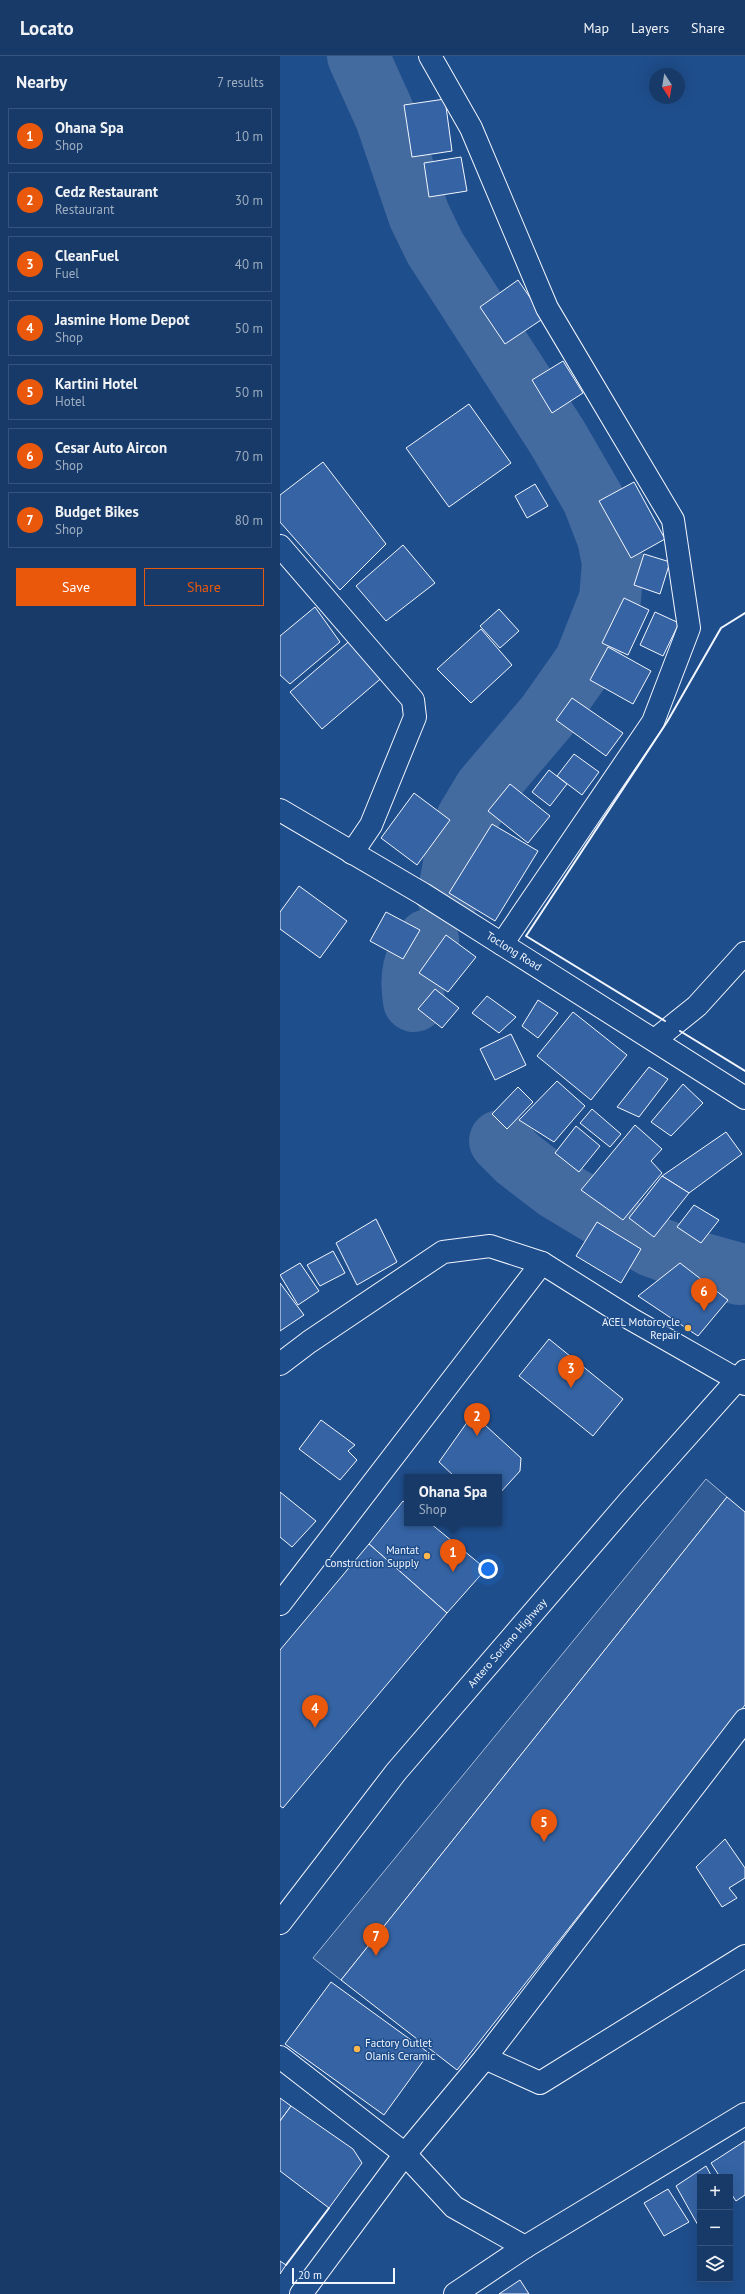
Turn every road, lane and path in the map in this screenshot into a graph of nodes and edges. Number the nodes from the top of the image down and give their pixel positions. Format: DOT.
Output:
graph roads {
  1 [pos="430,56"];
  2 [pos="280,546"];
  3 [pos="280,810"];
  4 [pos="352,854"];
  5 [pos="502,944"];
  6 [pos="745,953"];
  7 [pos="656,1040"];
  8 [pos="745,1098"];
  9 [pos="542,1263"];
  10 [pos="280,1364"];
  11 [pos="742,1378"];
  12 [pos="280,1604"];
  13 [pos="745,1720"];
  14 [pos="280,1923"];
  15 [pos="745,1956"];
  16 [pos="280,2058"];
  17 [pos="485,2058"];
  18 [pos="745,2114"];
  19 [pos="406,2154"];
  20 [pos="525,2247"];
  21 [pos="301,2294"];
  22 [pos="455,2294"];
  1 -- 5 [label="street"];
  2 -- 4 [label="street"];
  3 -- 4 [label="street, Toclong Road"];
  4 -- 5 [label="street, Toclong Road"];
  5 -- 7 [label="street, Toclong Road"];
  6 -- 7 [label="street"];
  7 -- 8 [label="street, Toclong Road"];
  9 -- 10 [label="street"];
  9 -- 11 [label="street"];
  9 -- 12 [label="street"];
  11 -- 14 [label="street, Antero Soriano Highway"];
  13 -- 17 [label="street"];
  15 -- 17 [label="street"];
  16 -- 19 [label="street"];
  17 -- 19 [label="street"];
  18 -- 20 [label="street"];
  19 -- 20 [label="street"];
  19 -- 21 [label="street"];
  20 -- 22 [label="street"];
}
